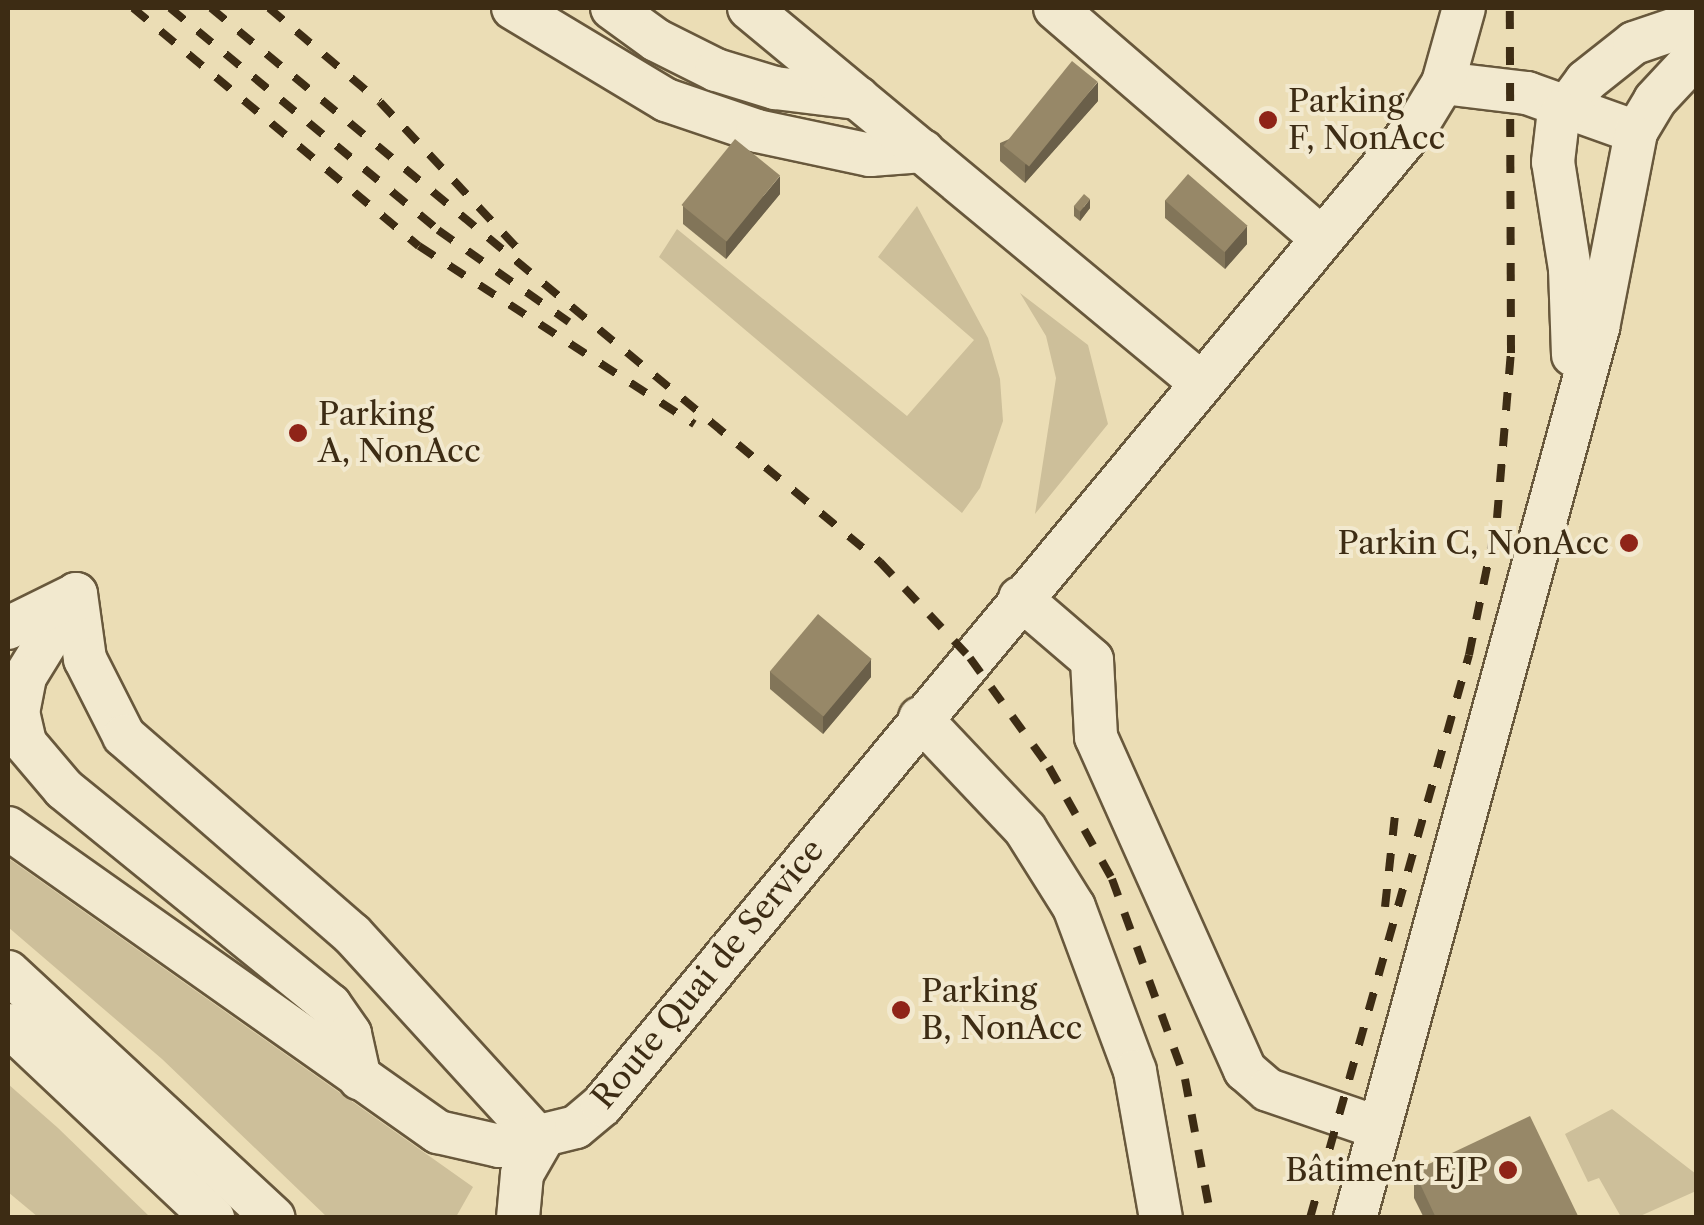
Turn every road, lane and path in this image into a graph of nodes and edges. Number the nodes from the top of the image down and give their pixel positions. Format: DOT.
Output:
graph roads {
  1 [pos="513,8"];
  2 [pos="612,8"];
  3 [pos="750,8"];
  4 [pos="1055,8"];
  5 [pos="1464,8"];
  6 [pos="1696,22"];
  7 [pos="1696,56"];
  8 [pos="1443,83"];
  9 [pos="858,98"];
  10 [pos="1564,106"];
  11 [pos="1636,132"];
  12 [pos="923,151"];
  13 [pos="1321,238"];
  14 [pos="1200,382"];
  15 [pos="1563,445"];
  16 [pos="76,594"];
  17 [pos="1020,598"];
  18 [pos="8,628"];
  19 [pos="920,718"];
  20 [pos="14,728"];
  21 [pos="8,828"];
  22 [pos="8,972"];
  23 [pos="8,1025"];
  24 [pos="8,1051"];
  25 [pos="360,1079"];
  26 [pos="1379,1128"];
  27 [pos="541,1140"];
  28 [pos="185,1218"];
  29 [pos="213,1218"];
  30 [pos="274,1218"];
  31 [pos="518,1218"];
  32 [pos="1161,1218"];
  33 [pos="1355,1218"];
  1 -- 12 [label="lane"];
  2 -- 9 [label="lane"];
  3 -- 9 [label="lane"];
  4 -- 13 [label="lane"];
  5 -- 8 [label="lane, Route Quai de Service"];
  6 -- 10 [label="lane"];
  7 -- 11 [label="lane"];
  8 -- 10 [label="lane"];
  8 -- 13 [label="lane, Route Quai de Service"];
  9 -- 12 [label="lane"];
  10 -- 11 [label="lane"];
  10 -- 15 [label="lane"];
  11 -- 15 [label="lane"];
  12 -- 14 [label="lane"];
  13 -- 14 [label="lane, Route Quai de Service"];
  14 -- 17 [label="lane, Route Quai de Service"];
  15 -- 26 [label="lane"];
  16 -- 18 [label="lane"];
  16 -- 20 [label="lane"];
  16 -- 27 [label="lane"];
  17 -- 19 [label="lane, Route Quai de Service"];
  17 -- 26 [label="lane"];
  19 -- 27 [label="lane, Route Quai de Service"];
  19 -- 32 [label="lane"];
  20 -- 25 [label="lane"];
  21 -- 25 [label="lane, Route Quai de Service"];
  22 -- 30 [label="lane"];
  23 -- 29 [label="lane"];
  24 -- 28 [label="lane"];
  25 -- 27 [label="lane, Route Quai de Service"];
  26 -- 33 [label="lane"];
  27 -- 31 [label="lane"];
}
